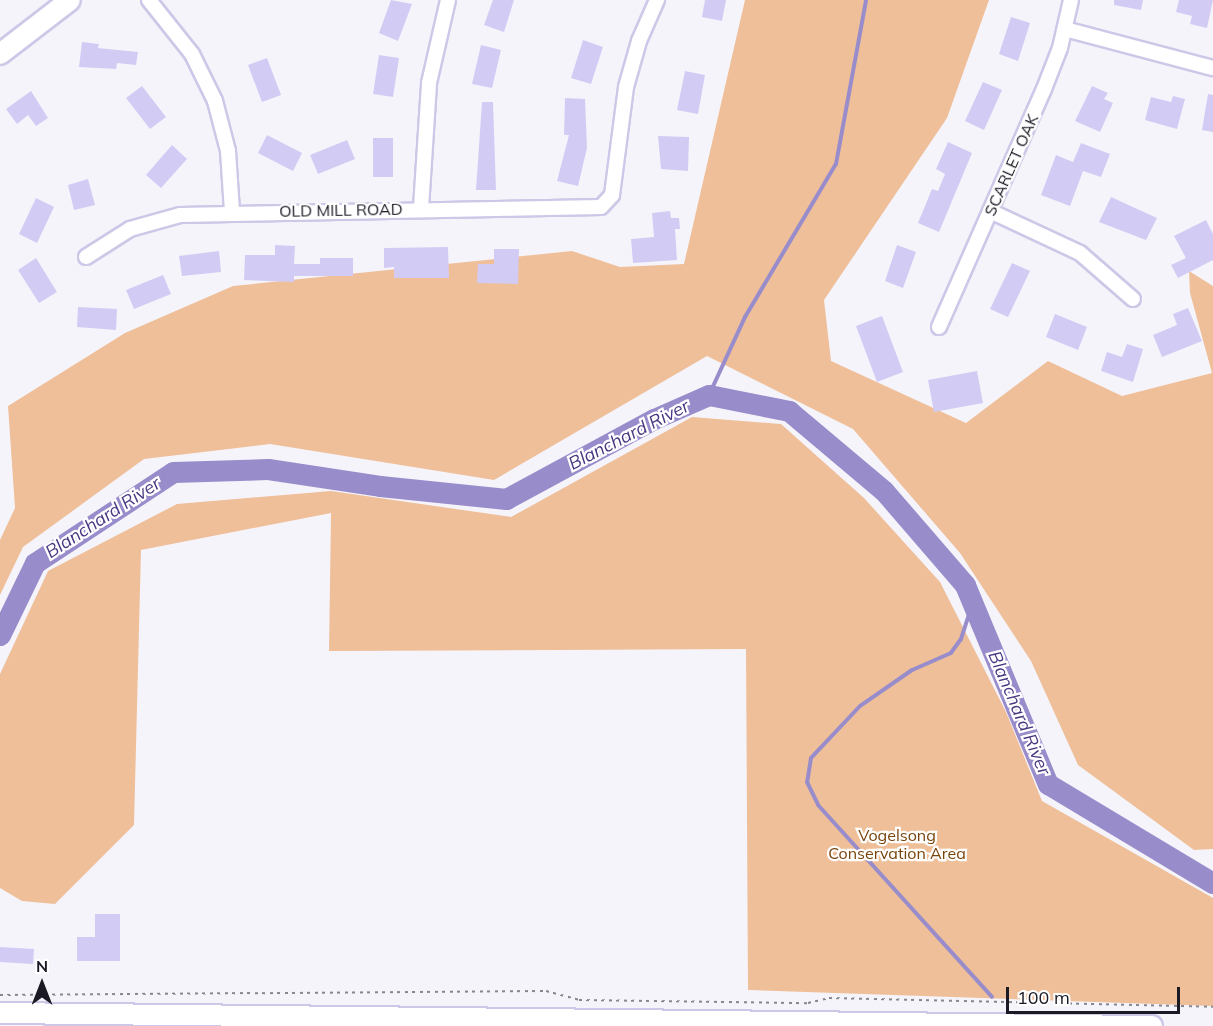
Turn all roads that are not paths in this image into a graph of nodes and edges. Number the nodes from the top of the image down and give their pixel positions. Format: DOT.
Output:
graph roads {
  1 [pos="70,0"];
  2 [pos="149,0"];
  3 [pos="448,0"];
  4 [pos="657,0"];
  5 [pos="1071,0"];
  6 [pos="1065,29"];
  7 [pos="0,54"];
  8 [pos="1213,68"];
  9 [pos="421,208"];
  10 [pos="990,211"];
  11 [pos="232,212"];
  12 [pos="86,257"];
  13 [pos="1133,299"];
  14 [pos="939,327"];
  15 [pos="0,1013"];
  16 [pos="1152,1026"];
  1 -- 7 [label="main road"];
  2 -- 11 [label="street"];
  3 -- 9 [label="street"];
  4 -- 9 [label="street, OLD MILL ROAD"];
  5 -- 6 [label="street, SCARLET OAK"];
  6 -- 8 [label="street"];
  6 -- 10 [label="street, SCARLET OAK"];
  9 -- 11 [label="street, OLD MILL ROAD"];
  10 -- 13 [label="street"];
  10 -- 14 [label="street, SCARLET OAK"];
  11 -- 12 [label="street, OLD MILL ROAD"];
  15 -- 16 [label="main road"];
}
